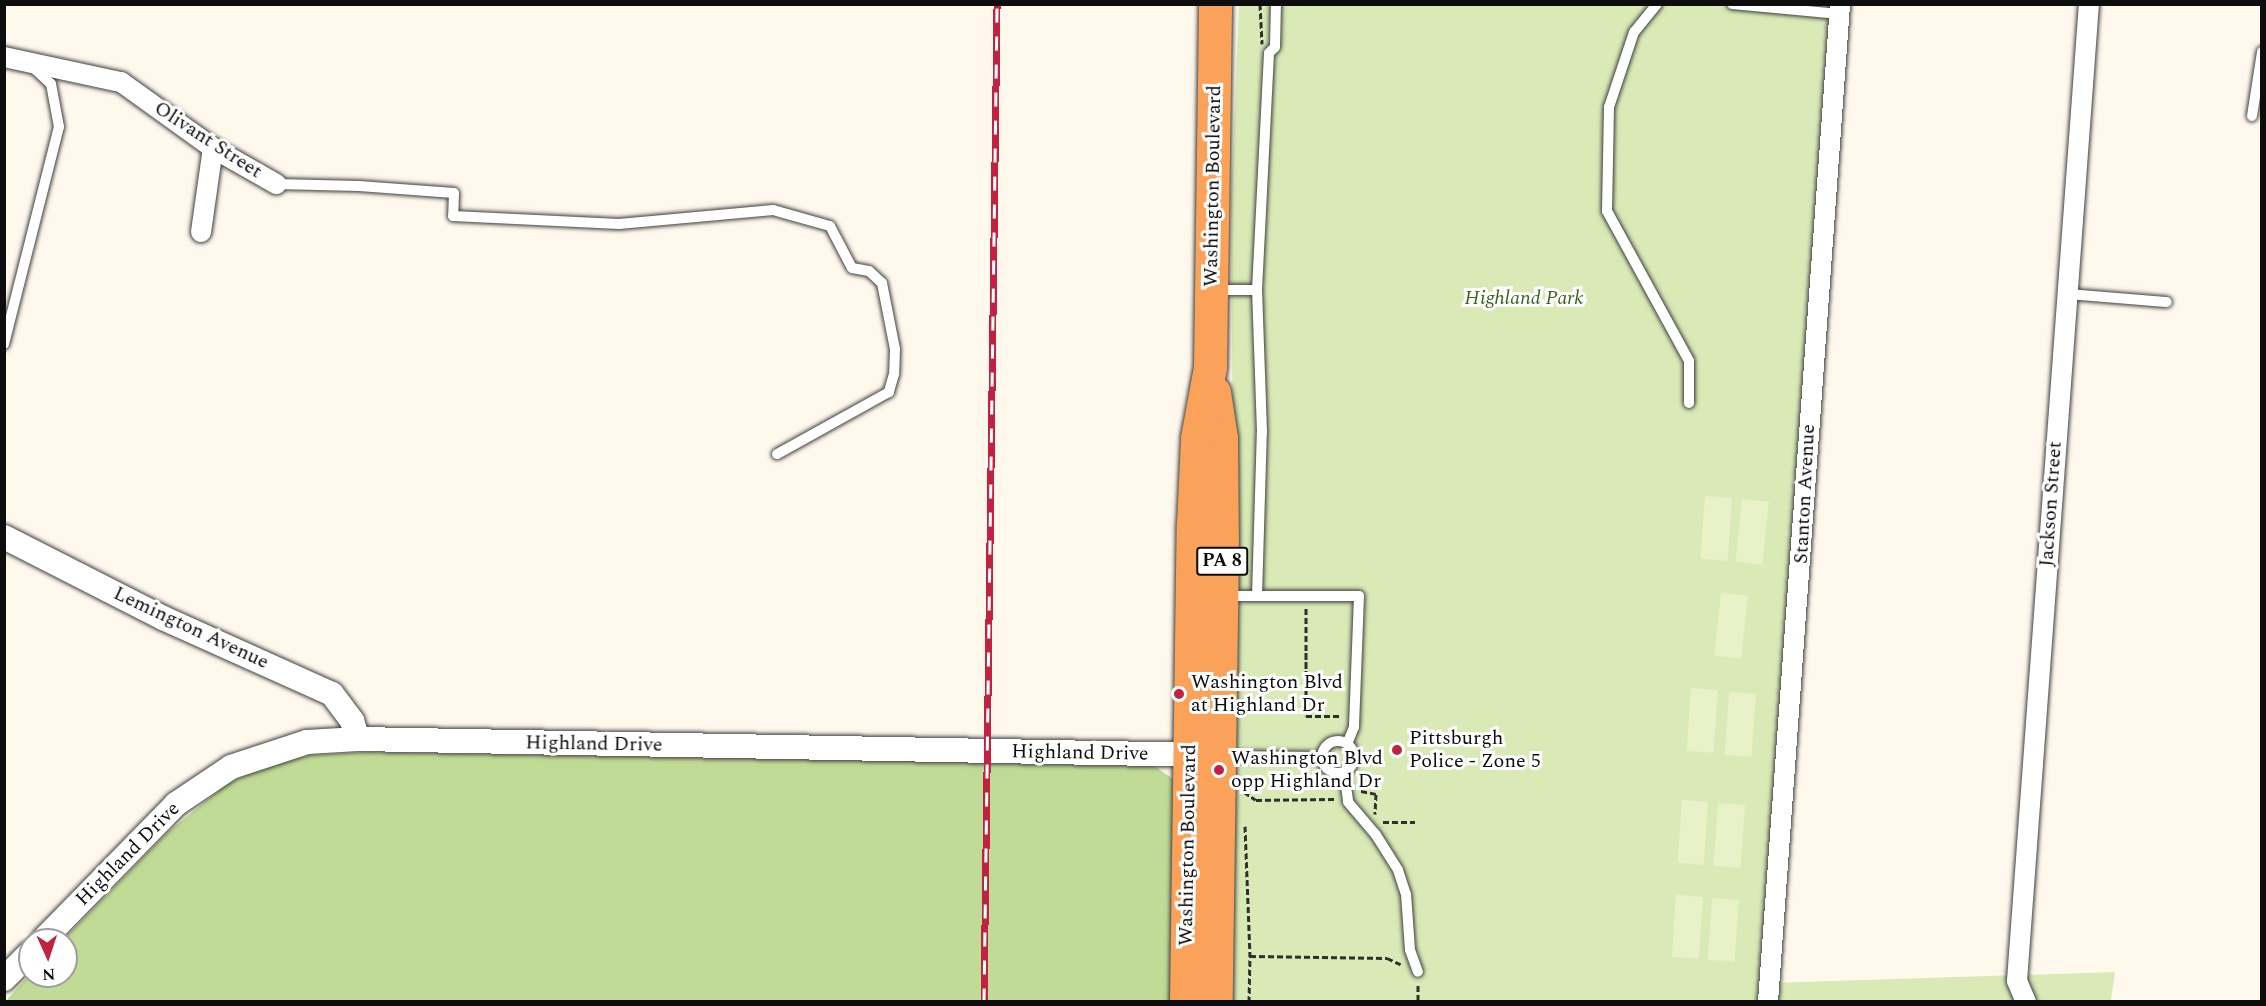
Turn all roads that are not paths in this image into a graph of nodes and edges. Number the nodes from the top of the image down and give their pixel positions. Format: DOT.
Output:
graph roads {
  1 [pos="1215,4"];
  2 [pos="1276,4"];
  3 [pos="1657,4"];
  4 [pos="1732,4"];
  5 [pos="2089,4"];
  6 [pos="1840,9"];
  7 [pos="2262,52"];
  8 [pos="4,57"];
  9 [pos="27,62"];
  10 [pos="2252,116"];
  11 [pos="213,148"];
  12 [pos="276,184"];
  13 [pos="201,232"];
  14 [pos="1211,290"];
  15 [pos="1257,290"];
  16 [pos="2067,294"];
  17 [pos="2167,302"];
  18 [pos="4,344"];
  19 [pos="1210,367"];
  20 [pos="1689,404"];
  21 [pos="777,454"];
  22 [pos="4,537"];
  23 [pos="1222,596"];
  24 [pos="1257,596"];
  25 [pos="358,739"];
  26 [pos="1347,744"];
  27 [pos="1217,756"];
  28 [pos="1321,757"];
  29 [pos="1344,772"];
  30 [pos="55,928"];
  31 [pos="18,965"];
  32 [pos="1418,972"];
  33 [pos="4,979"];
  34 [pos="1769,992"];
  35 [pos="1186,1002"];
  36 [pos="1216,1002"];
  37 [pos="2026,1002"];
  1 -- 14 [label="highway, Washington Boulevard / PA 8"];
  2 -- 15 [label="lane"];
  3 -- 20 [label="lane"];
  4 -- 6 [label="lane"];
  5 -- 16 [label="street, Jackson Street"];
  6 -- 34 [label="street, Stanton Avenue"];
  7 -- 10 [label="lane"];
  8 -- 9 [label="street, Olivant Street"];
  9 -- 11 [label="street, Olivant Street"];
  9 -- 18 [label="lane"];
  11 -- 12 [label="street, Olivant Street"];
  11 -- 13 [label="street"];
  12 -- 21 [label="lane, Olivant Street"];
  14 -- 15 [label="lane"];
  14 -- 19 [label="highway, Washington Boulevard / PA 8"];
  15 -- 24 [label="lane"];
  16 -- 17 [label="lane"];
  16 -- 37 [label="street, Jackson Street"];
  19 -- 23 [label="highway, Washington Boulevard / PA 8"];
  19 -- 27 [label="highway, Washington Boulevard / PA 8"];
  22 -- 25 [label="street, Lemington Avenue"];
  23 -- 24 [label="lane"];
  23 -- 27 [label="highway, Washington Boulevard / PA 8"];
  24 -- 26 [label="lane"];
  25 -- 27 [label="street, Highland Drive"];
  25 -- 30 [label="street, Highland Drive"];
  26 -- 28 [label="lane"];
  26 -- 29 [label="lane"];
  27 -- 28 [label="lane"];
  27 -- 35 [label="highway, Washington Boulevard / PA 8"];
  27 -- 36 [label="highway, Washington Boulevard / PA 8"];
  28 -- 29 [label="lane"];
  29 -- 32 [label="lane"];
  31 -- 33 [label="street"];
}
